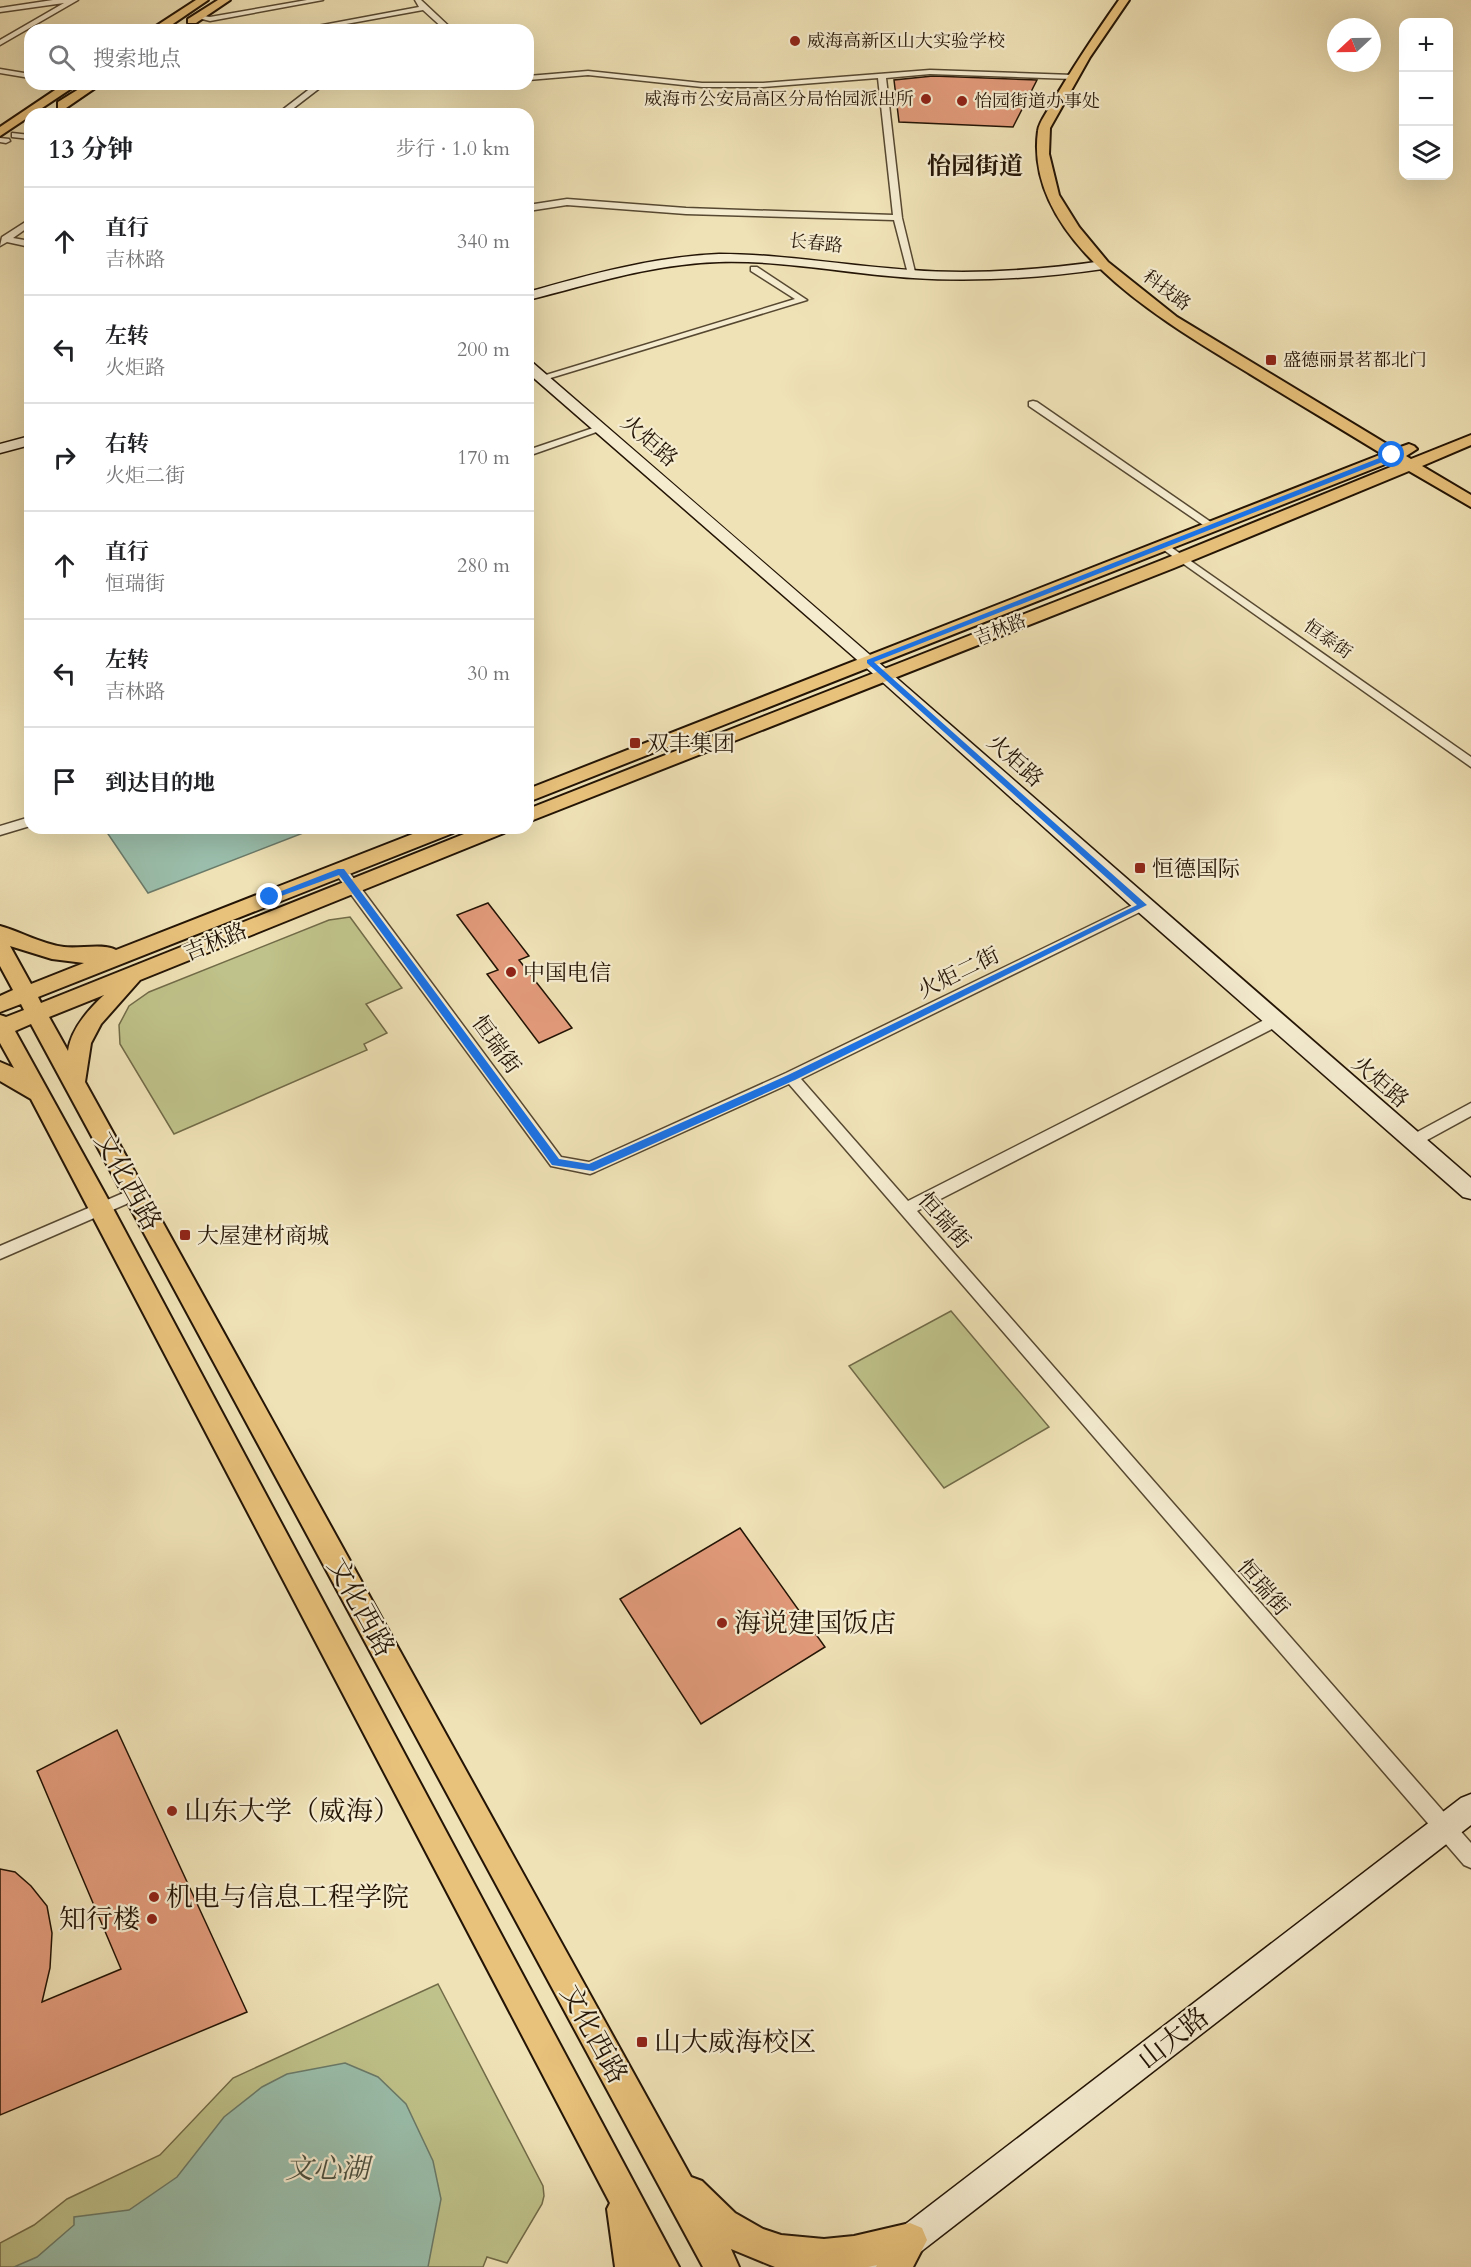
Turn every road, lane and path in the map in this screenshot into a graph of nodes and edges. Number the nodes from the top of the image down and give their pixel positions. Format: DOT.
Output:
graph roads {
  1 [pos="72,0"];
  2 [pos="203,0"];
  3 [pos="225,0"];
  4 [pos="319,0"];
  5 [pos="416,0"];
  6 [pos="1124,0"];
  7 [pos="424,8"];
  8 [pos="0,10"];
  9 [pos="198,17"];
  10 [pos="32,24"];
  11 [pos="165,24"];
  12 [pos="187,24"];
  13 [pos="334,24"];
  14 [pos="442,24"];
  15 [pos="24,29"];
  16 [pos="0,43"];
  17 [pos="0,71"];
  18 [pos="24,75"];
  19 [pos="882,77"];
  20 [pos="1073,77"];
  21 [pos="534,78"];
  22 [pos="66,90"];
  23 [pos="85,90"];
  24 [pos="313,90"];
  25 [pos="42,108"];
  26 [pos="57,108"];
  27 [pos="289,108"];
  28 [pos="24,122"];
  29 [pos="24,137"];
  30 [pos="4,138"];
  31 [pos="534,207"];
  32 [pos="898,218"];
  33 [pos="24,226"];
  34 [pos="3,241"];
  35 [pos="24,243"];
  36 [pos="1103,265"];
  37 [pos="754,269"];
  38 [pos="914,274"];
  39 [pos="534,294"];
  40 [pos="534,372"];
  41 [pos="541,378"];
  42 [pos="1033,404"];
  43 [pos="1471,424"];
  44 [pos="600,429"];
  45 [pos="1471,440"];
  46 [pos="24,442"];
  47 [pos="0,449"];
  48 [pos="534,451"];
  49 [pos="1392,455"];
  50 [pos="1409,465"];
  51 [pos="1471,502"];
  52 [pos="1213,527"];
  53 [pos="1165,546"];
  54 [pos="1182,558"];
  55 [pos="869,662"];
  56 [pos="884,674"];
  57 [pos="1471,762"];
  58 [pos="534,794"];
  59 [pos="534,814"];
  60 [pos="24,822"];
  61 [pos="0,831"];
  62 [pos="434,834"];
  63 [pos="479,834"];
  64 [pos="347,878"];
  65 [pos="1143,905"];
  66 [pos="0,933"];
  67 [pos="0,947"];
  68 [pos="136,950"];
  69 [pos="141,971"];
  70 [pos="31,1004"];
  71 [pos="1,1020"];
  72 [pos="1275,1021"];
  73 [pos="0,1070"];
  74 [pos="791,1077"];
  75 [pos="74,1082"];
  76 [pos="40,1095"];
  77 [pos="1471,1109"];
  78 [pos="1413,1141"];
  79 [pos="1471,1191"];
  80 [pos="135,1194"];
  81 [pos="101,1208"];
  82 [pos="907,1209"];
  83 [pos="0,1253"];
  84 [pos="1471,1808"];
  85 [pos="1445,1828"];
  86 [pos="1471,1858"];
  87 [pos="659,2153"];
  88 [pos="622,2192"];
  89 [pos="902,2253"];
  90 [pos="632,2267"];
  91 [pos="662,2267"];
  92 [pos="722,2267"];
  93 [pos="875,2267"];
  1 -- 8 [label="street"];
  1 -- 10 [label="street"];
  2 -- 11 [label="main road"];
  3 -- 9 [label="main road"];
  4 -- 9 [label="street"];
  5 -- 7 [label="street"];
  6 -- 20 [label="main road, 科技路"];
  7 -- 13 [label="street"];
  7 -- 14 [label="street"];
  9 -- 12 [label="main road"];
  15 -- 16 [label="street"];
  17 -- 18 [label="street"];
  19 -- 20 [label="street"];
  19 -- 21 [label="street"];
  19 -- 32 [label="street"];
  20 -- 36 [label="main road, 科技路"];
  22 -- 25 [label="main road"];
  23 -- 26 [label="main road"];
  24 -- 27 [label="street"];
  28 -- 30 [label="main road"];
  29 -- 30 [label="street"];
  31 -- 32 [label="street"];
  32 -- 38 [label="street"];
  33 -- 34 [label="street"];
  34 -- 35 [label="street"];
  36 -- 38 [label="main road, 长春路"];
  36 -- 49 [label="main road, 科技路"];
  37 -- 41 [label="street"];
  38 -- 39 [label="main road, 长春路"];
  40 -- 41 [label="main road, 火炬路"];
  41 -- 44 [label="main road, 火炬路"];
  42 -- 52 [label="street"];
  43 -- 49 [label="main road, 吉林路"];
  44 -- 48 [label="street"];
  44 -- 55 [label="main road, 火炬路"];
  45 -- 50 [label="main road, 吉林路"];
  46 -- 47 [label="main road"];
  49 -- 50 [label="main road, 科技路"];
  49 -- 52 [label="main road, 吉林路"];
  50 -- 51 [label="main road, 科技路"];
  50 -- 54 [label="main road, 吉林路"];
  52 -- 53 [label="main road, 吉林路"];
  53 -- 54 [label="street, 恒泰街"];
  53 -- 55 [label="main road, 吉林路"];
  54 -- 56 [label="main road, 吉林路"];
  54 -- 57 [label="street, 恒泰街"];
  55 -- 56 [label="main road, 火炬路"];
  55 -- 58 [label="main road, 吉林路"];
  56 -- 59 [label="main road, 吉林路"];
  56 -- 65 [label="main road, 火炬路"];
  60 -- 61 [label="street"];
  62 -- 64 [label="main road, 吉林路"];
  63 -- 64 [label="main road, 吉林路"];
  64 -- 68 [label="main road, 吉林路"];
  64 -- 69 [label="main road, 吉林路"];
  64 -- 74 [label="street, 恒瑞街"];
  65 -- 72 [label="main road, 火炬路"];
  65 -- 74 [label="street, 火炬二街"];
  66 -- 68 [label="main road"];
  67 -- 70 [label="main road, 文化西路"];
  68 -- 70 [label="main road, 吉林路"];
  69 -- 70 [label="main road, 吉林路"];
  69 -- 75 [label="main road"];
  70 -- 71 [label="main road, 吉林路"];
  70 -- 75 [label="main road, 文化西路"];
  71 -- 76 [label="main road, 文化西路"];
  72 -- 78 [label="main road, 火炬路"];
  72 -- 82 [label="street"];
  73 -- 76 [label="main road"];
  74 -- 82 [label="street, 恒瑞街"];
  75 -- 80 [label="main road, 文化西路"];
  76 -- 81 [label="main road, 文化西路"];
  77 -- 78 [label="street"];
  78 -- 79 [label="main road, 火炬路"];
  80 -- 81 [label="street"];
  80 -- 87 [label="main road, 文化西路"];
  81 -- 83 [label="street"];
  81 -- 88 [label="main road, 文化西路"];
  82 -- 85 [label="street, 恒瑞街"];
  84 -- 85 [label="main road, 山大路"];
  85 -- 86 [label="street, 恒瑞街"];
  85 -- 89 [label="main road, 山大路"];
  87 -- 89 [label="main road"];
  87 -- 92 [label="main road, 文化西路"];
  88 -- 90 [label="main road"];
  88 -- 91 [label="main road, 文化西路"];
  89 -- 93 [label="main road, 山大路"];
}
